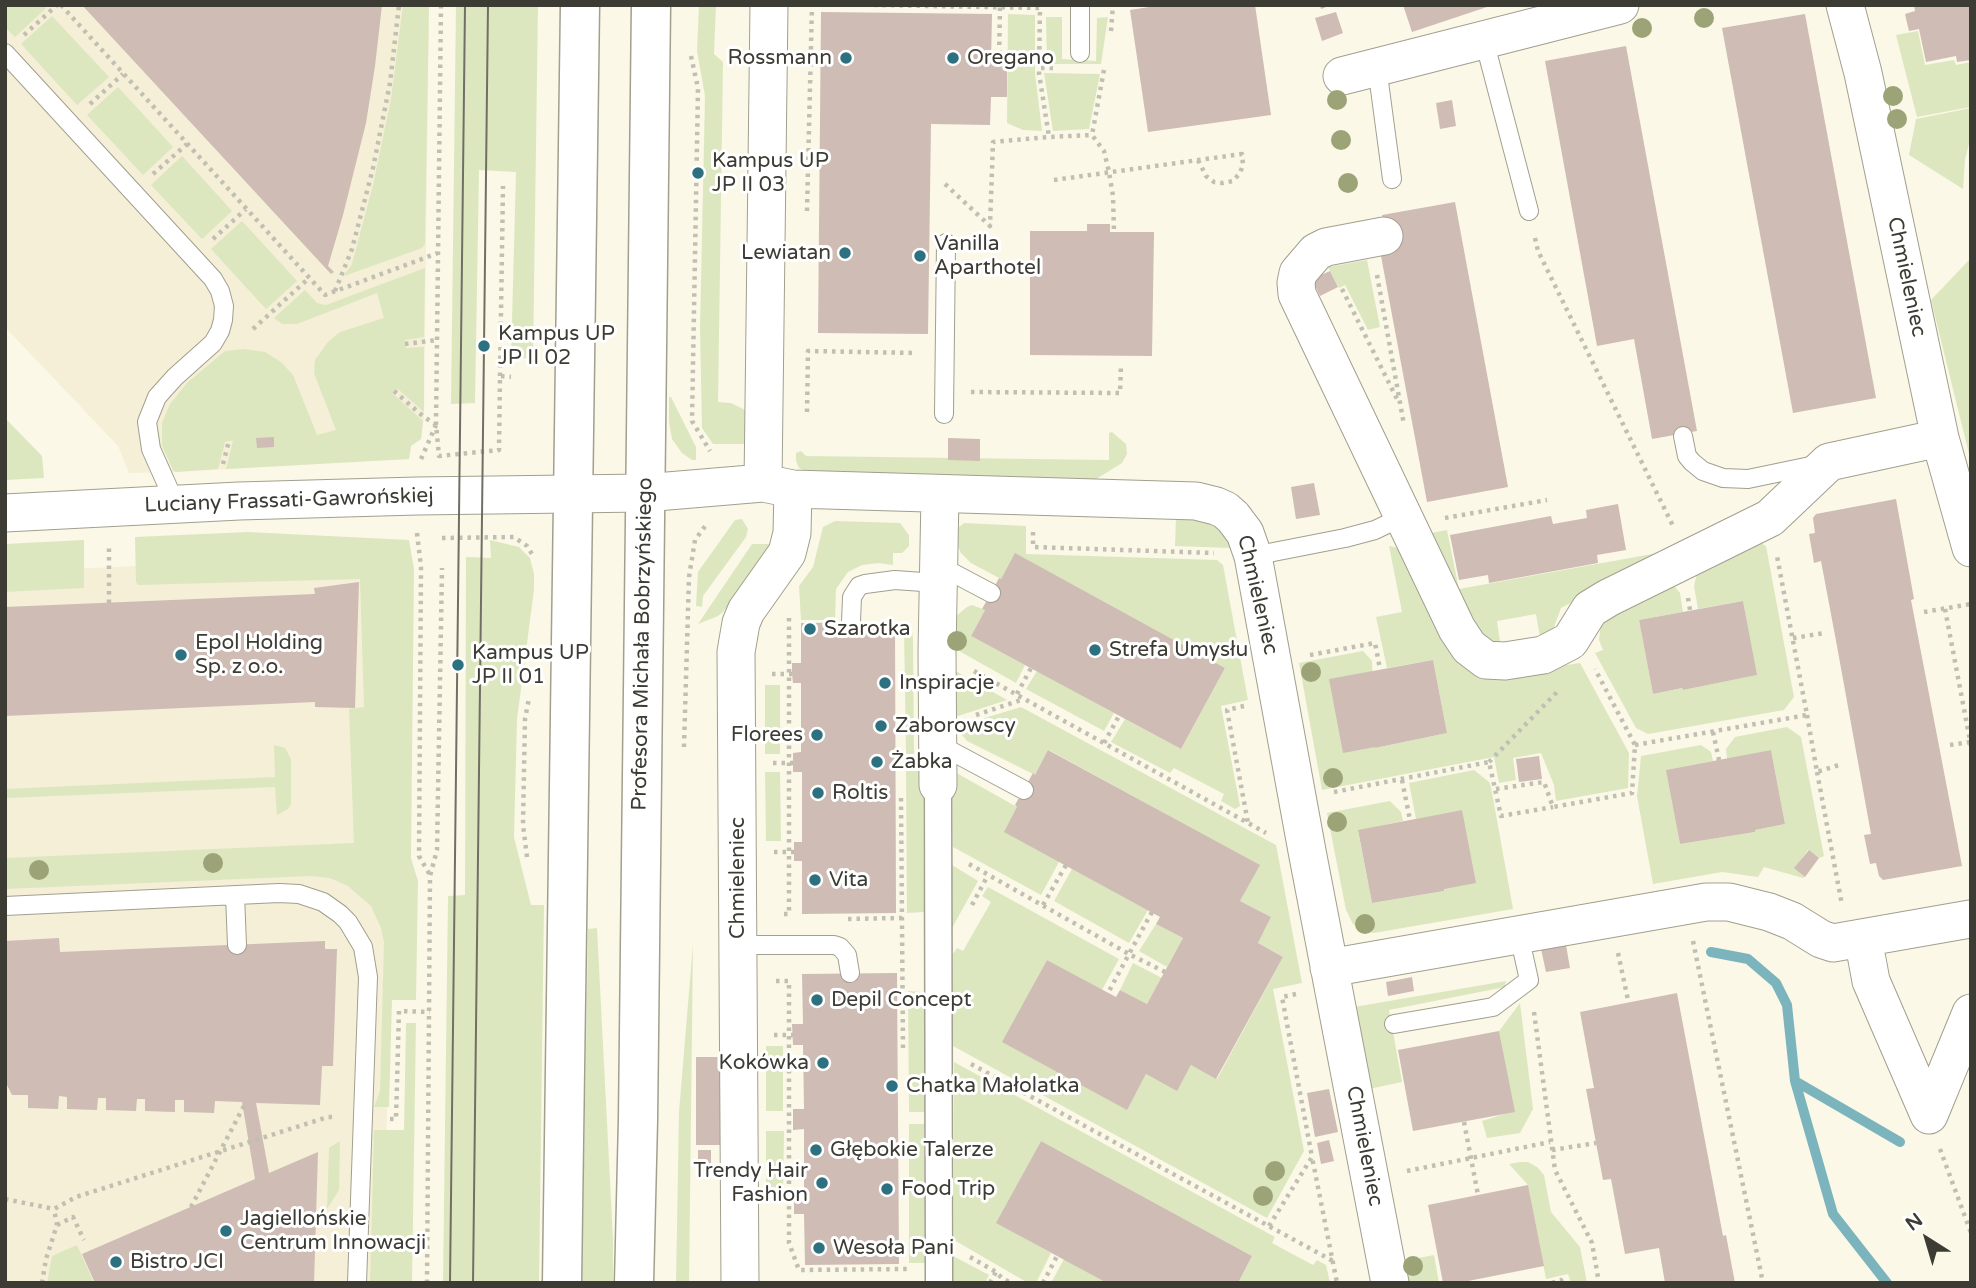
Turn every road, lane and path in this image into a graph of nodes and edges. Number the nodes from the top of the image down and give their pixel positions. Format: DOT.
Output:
graph roads {
  1 [pos="59,5"];
  2 [pos="399,5"];
  3 [pos="441,5"];
  4 [pos="580,5"];
  5 [pos="650,5"];
  6 [pos="769,5"];
  7 [pos="811,5"];
  8 [pos="874,5"];
  9 [pos="1080,5"];
  10 [pos="1113,5"];
  11 [pos="1322,5"];
  12 [pos="1620,5"];
  13 [pos="1845,5"];
  14 [pos="1040,6"];
  15 [pos="1000,7"];
  16 [pos="1325,13"];
  17 [pos="1110,32"];
  18 [pos="23,37"];
  19 [pos="1484,40"];
  20 [pos="689,45"];
  21 [pos="5,53"];
  22 [pos="1080,53"];
  23 [pos="999,62"];
  24 [pos="1377,67"];
  25 [pos="1104,68"];
  26 [pos="123,74"];
  27 [pos="1342,76"];
  28 [pos="69,123"];
  29 [pos="1092,135"];
  30 [pos="1049,136"];
  31 [pos="187,144"];
  32 [pos="1198,160"];
  33 [pos="1109,172"];
  34 [pos="1392,179"];
  35 [pos="1054,180"];
  36 [pos="944,184"];
  37 [pos="503,186"];
  38 [pos="133,192"];
  39 [pos="246,209"];
  40 [pos="1529,211"];
  41 [pos="807,222"];
  42 [pos="1114,232"];
  43 [pos="946,243"];
  44 [pos="1380,251"];
  45 [pos="438,253"];
  46 [pos="193,257"];
  47 [pos="309,278"];
  48 [pos="1342,289"];
  49 [pos="335,292"];
  50 [pos="253,330"];
  51 [pos="437,340"];
  52 [pos="803,340"];
  53 [pos="405,344"];
  54 [pos="808,351"];
  55 [pos="500,376"];
  56 [pos="511,377"];
  57 [pos="394,391"];
  58 [pos="1401,407"];
  59 [pos="944,414"];
  60 [pos="436,424"];
  61 [pos="1405,432"];
  62 [pos="1683,436"];
  63 [pos="1940,438"];
  64 [pos="229,441"];
  65 [pos="712,455"];
  66 [pos="1829,462"];
  67 [pos="223,464"];
  68 [pos="778,486"];
  69 [pos="573,493"];
  70 [pos="644,493"];
  71 [pos="940,495"];
  72 [pos="417,496"];
  73 [pos="1547,500"];
  74 [pos="176,505"];
  75 [pos="5,513"];
  76 [pos="1404,516"];
  77 [pos="1770,518"];
  78 [pos="1033,521"];
  79 [pos="708,523"];
  80 [pos="110,532"];
  81 [pos="442,538"];
  82 [pos="1971,548"];
  83 [pos="1239,555"];
  84 [pos="1689,559"];
  85 [pos="538,562"];
  86 [pos="442,568"];
  87 [pos="938,574"];
  88 [pos="689,577"];
  89 [pos="991,593"];
  90 [pos="109,603"];
  91 [pos="1971,604"];
  92 [pos="1945,609"];
  93 [pos="1924,612"];
  94 [pos="851,622"];
  95 [pos="789,624"];
  96 [pos="1825,633"];
  97 [pos="1793,638"];
  98 [pos="1307,656"];
  99 [pos="1589,660"];
  100 [pos="1031,668"];
  101 [pos="1380,669"];
  102 [pos="991,680"];
  103 [pos="1561,689"];
  104 [pos="1017,694"];
  105 [pos="1025,698"];
  106 [pos="1246,706"];
  107 [pos="1807,715"];
  108 [pos="1119,716"];
  109 [pos="1713,732"];
  110 [pos="938,736"];
  111 [pos="1104,743"];
  112 [pos="1970,743"];
  113 [pos="1635,745"];
  114 [pos="1950,745"];
  115 [pos="1719,760"];
  116 [pos="1489,762"];
  117 [pos="1842,764"];
  118 [pos="1817,772"];
  119 [pos="1402,779"];
  120 [pos="938,785"];
  121 [pos="901,788"];
  122 [pos="1496,789"];
  123 [pos="1024,790"];
  124 [pos="1331,793"];
  125 [pos="1552,807"];
  126 [pos="1410,820"];
  127 [pos="1248,823"];
  128 [pos="1270,835"];
  129 [pos="938,846"];
  130 [pos="1066,865"];
  131 [pos="430,876"];
  132 [pos="235,895"];
  133 [pos="1043,905"];
  134 [pos="5,906"];
  135 [pos="1686,906"];
  136 [pos="1152,912"];
  137 [pos="779,914"];
  138 [pos="938,917"];
  139 [pos="902,918"];
  140 [pos="839,919"];
  141 [pos="1612,919"];
  142 [pos="1970,919"];
  143 [pos="1519,935"];
  144 [pos="1856,940"];
  145 [pos="237,945"];
  146 [pos="738,945"];
  147 [pos="1129,954"];
  148 [pos="1329,968"];
  149 [pos="1165,972"];
  150 [pos="850,974"];
  151 [pos="1530,980"];
  152 [pos="788,989"];
  153 [pos="1108,993"];
  154 [pos="1300,993"];
  155 [pos="1628,1000"];
  156 [pos="430,1012"];
  157 [pos="1971,1013"];
  158 [pos="1394,1024"];
  159 [pos="939,1046"];
  160 [pos="903,1051"];
  161 [pos="247,1102"];
  162 [pos="1929,1115"];
  163 [pos="328,1117"];
  164 [pos="362,1118"];
  165 [pos="1464,1122"];
  166 [pos="1550,1142"];
  167 [pos="1596,1143"];
  168 [pos="1552,1150"];
  169 [pos="220,1152"];
  170 [pos="1312,1157"];
  171 [pos="1471,1158"];
  172 [pos="1370,1178"];
  173 [pos="1478,1195"];
  174 [pos="5,1199"];
  175 [pos="191,1207"];
  176 [pos="54,1209"];
  177 [pos="57,1225"];
  178 [pos="1269,1226"];
  179 [pos="1971,1234"];
  180 [pos="84,1240"];
  181 [pos="1058,1256"];
  182 [pos="1333,1261"];
  183 [pos="980,1263"];
  184 [pos="996,1272"];
  185 [pos="939,1275"];
  186 [pos="42,1283"];
  187 [pos="357,1283"];
  188 [pos="427,1283"];
  189 [pos="562,1283"];
  190 [pos="634,1283"];
  191 [pos="740,1283"];
  192 [pos="990,1283"];
  193 [pos="1011,1283"];
  194 [pos="1043,1283"];
  195 [pos="1337,1283"];
  196 [pos="1390,1283"];
  197 [pos="1552,1283"];
  198 [pos="1562,1283"];
  199 [pos="1599,1283"];
  200 [pos="1763,1283"];
  1 -- 18 [label="path"];
  1 -- 26 [label="path"];
  2 -- 49 [label="path"];
  3 -- 45 [label="path"];
  4 -- 69 [label="main road"];
  5 -- 70 [label="main road, Profesora Michała Bobrzyńskiego"];
  6 -- 68 [label="street"];
  7 -- 41 [label="path"];
  8 -- 15 [label="path"];
  9 -- 22 [label="lane"];
  10 -- 17 [label="path"];
  11 -- 16 [label="path"];
  12 -- 19 [label="street"];
  13 -- 63 [label="street, Chmieleniec"];
  14 -- 15 [label="path"];
  14 -- 30 [label="path"];
  15 -- 23 [label="path"];
  19 -- 24 [label="street"];
  19 -- 40 [label="lane"];
  20 -- 65 [label="path"];
  21 -- 28 [label="lane"];
  24 -- 27 [label="street"];
  24 -- 34 [label="lane"];
  25 -- 29 [label="path"];
  26 -- 28 [label="path"];
  26 -- 31 [label="path"];
  28 -- 38 [label="lane"];
  29 -- 30 [label="path"];
  29 -- 33 [label="path"];
  30 -- 36 [label="path"];
  31 -- 38 [label="path"];
  31 -- 39 [label="path"];
  32 -- 32 [label="path"];
  32 -- 33 [label="path"];
  33 -- 35 [label="path"];
  33 -- 42 [label="path"];
  37 -- 55 [label="path"];
  38 -- 46 [label="lane"];
  39 -- 46 [label="path"];
  39 -- 47 [label="path"];
  40 -- 84 [label="path"];
  43 -- 59 [label="lane"];
  44 -- 58 [label="path"];
  44 -- 76 [label="street"];
  45 -- 49 [label="path"];
  45 -- 51 [label="path"];
  46 -- 74 [label="lane"];
  47 -- 49 [label="path"];
  47 -- 50 [label="path"];
  48 -- 58 [label="path"];
  51 -- 53 [label="path"];
  51 -- 60 [label="path"];
  52 -- 54 [label="path"];
  55 -- 56 [label="path"];
  55 -- 60 [label="path"];
  57 -- 60 [label="path"];
  58 -- 61 [label="path"];
  60 -- 72 [label="path"];
  62 -- 66 [label="lane"];
  63 -- 66 [label="street"];
  63 -- 82 [label="street, Chmieleniec"];
  64 -- 67 [label="path"];
  66 -- 77 [label="street"];
  68 -- 70 [label="street, Chmieleniec"];
  68 -- 71 [label="street, Chmieleniec"];
  68 -- 146 [label="street, Chmieleniec"];
  69 -- 70 [label="street, Chmieleniec"];
  69 -- 72 [label="street, Luciany Frassati-Gawrońskiej"];
  69 -- 189 [label="main road"];
  70 -- 190 [label="main road, Profesora Michała Bobrzyńskiego"];
  71 -- 83 [label="street, Chmieleniec"];
  71 -- 87 [label="street"];
  72 -- 74 [label="street, Luciany Frassati-Gawrońskiej"];
  72 -- 131 [label="path"];
  73 -- 76 [label="path"];
  74 -- 75 [label="street, Luciany Frassati-Gawrońskiej"];
  76 -- 83 [label="lane"];
  76 -- 84 [label="street"];
  77 -- 84 [label="street"];
  77 -- 97 [label="path"];
  78 -- 83 [label="path"];
  79 -- 88 [label="path"];
  80 -- 90 [label="path"];
  81 -- 85 [label="path"];
  83 -- 148 [label="street, Chmieleniec"];
  86 -- 131 [label="path"];
  87 -- 89 [label="lane"];
  87 -- 94 [label="lane"];
  87 -- 110 [label="street"];
  91 -- 92 [label="path"];
  92 -- 93 [label="path"];
  92 -- 112 [label="path"];
  95 -- 137 [label="path"];
  96 -- 97 [label="path"];
  97 -- 107 [label="path"];
  98 -- 101 [label="path"];
  99 -- 113 [label="path"];
  100 -- 104 [label="path"];
  102 -- 104 [label="path"];
  103 -- 116 [label="path"];
  104 -- 105 [label="path"];
  105 -- 110 [label="path"];
  105 -- 111 [label="path"];
  106 -- 127 [label="path"];
  107 -- 109 [label="path"];
  107 -- 118 [label="path"];
  108 -- 111 [label="path"];
  109 -- 113 [label="path"];
  109 -- 115 [label="path"];
  110 -- 120 [label="street"];
  110 -- 123 [label="lane"];
  111 -- 127 [label="path"];
  112 -- 114 [label="path"];
  113 -- 125 [label="path"];
  116 -- 119 [label="path"];
  116 -- 122 [label="path"];
  117 -- 118 [label="path"];
  118 -- 144 [label="path"];
  119 -- 124 [label="path"];
  119 -- 126 [label="path"];
  120 -- 129 [label="street"];
  121 -- 139 [label="path"];
  122 -- 125 [label="path"];
  122 -- 125 [label="path"];
  127 -- 128 [label="path"];
  129 -- 133 [label="path"];
  129 -- 138 [label="street"];
  130 -- 133 [label="path"];
  131 -- 156 [label="path"];
  132 -- 134 [label="lane"];
  132 -- 145 [label="lane"];
  132 -- 164 [label="lane"];
  133 -- 147 [label="path"];
  135 -- 141 [label="street"];
  135 -- 144 [label="street"];
  135 -- 200 [label="path"];
  136 -- 147 [label="path"];
  138 -- 139 [label="path"];
  138 -- 159 [label="street"];
  139 -- 140 [label="path"];
  139 -- 160 [label="path"];
  141 -- 143 [label="street"];
  141 -- 155 [label="path"];
  142 -- 144 [label="street"];
  143 -- 148 [label="street"];
  143 -- 151 [label="lane"];
  144 -- 162 [label="street"];
  146 -- 150 [label="lane"];
  146 -- 191 [label="street, Chmieleniec"];
  147 -- 149 [label="path"];
  147 -- 153 [label="path"];
  148 -- 172 [label="street, Chmieleniec"];
  151 -- 158 [label="lane"];
  151 -- 166 [label="path"];
  152 -- 185 [label="path"];
  154 -- 170 [label="path"];
  156 -- 164 [label="path"];
  156 -- 188 [label="path"];
  157 -- 162 [label="street"];
  159 -- 178 [label="path"];
  159 -- 185 [label="street"];
  161 -- 169 [label="path"];
  162 -- 179 [label="path"];
  163 -- 169 [label="path"];
  164 -- 187 [label="lane"];
  165 -- 171 [label="path"];
  166 -- 168 [label="path"];
  166 -- 171 [label="path"];
  167 -- 168 [label="path"];
  168 -- 199 [label="path"];
  169 -- 175 [label="path"];
  169 -- 176 [label="path"];
  170 -- 178 [label="path"];
  170 -- 182 [label="path"];
  171 -- 172 [label="path"];
  171 -- 173 [label="path"];
  172 -- 196 [label="street, Chmieleniec"];
  174 -- 176 [label="path"];
  176 -- 177 [label="path"];
  177 -- 180 [label="path"];
  177 -- 186 [label="path"];
  178 -- 182 [label="path"];
  181 -- 194 [label="path"];
  182 -- 195 [label="path"];
  183 -- 184 [label="path"];
  184 -- 192 [label="path"];
  184 -- 193 [label="path"];
  197 -- 198 [label="path"];
}
